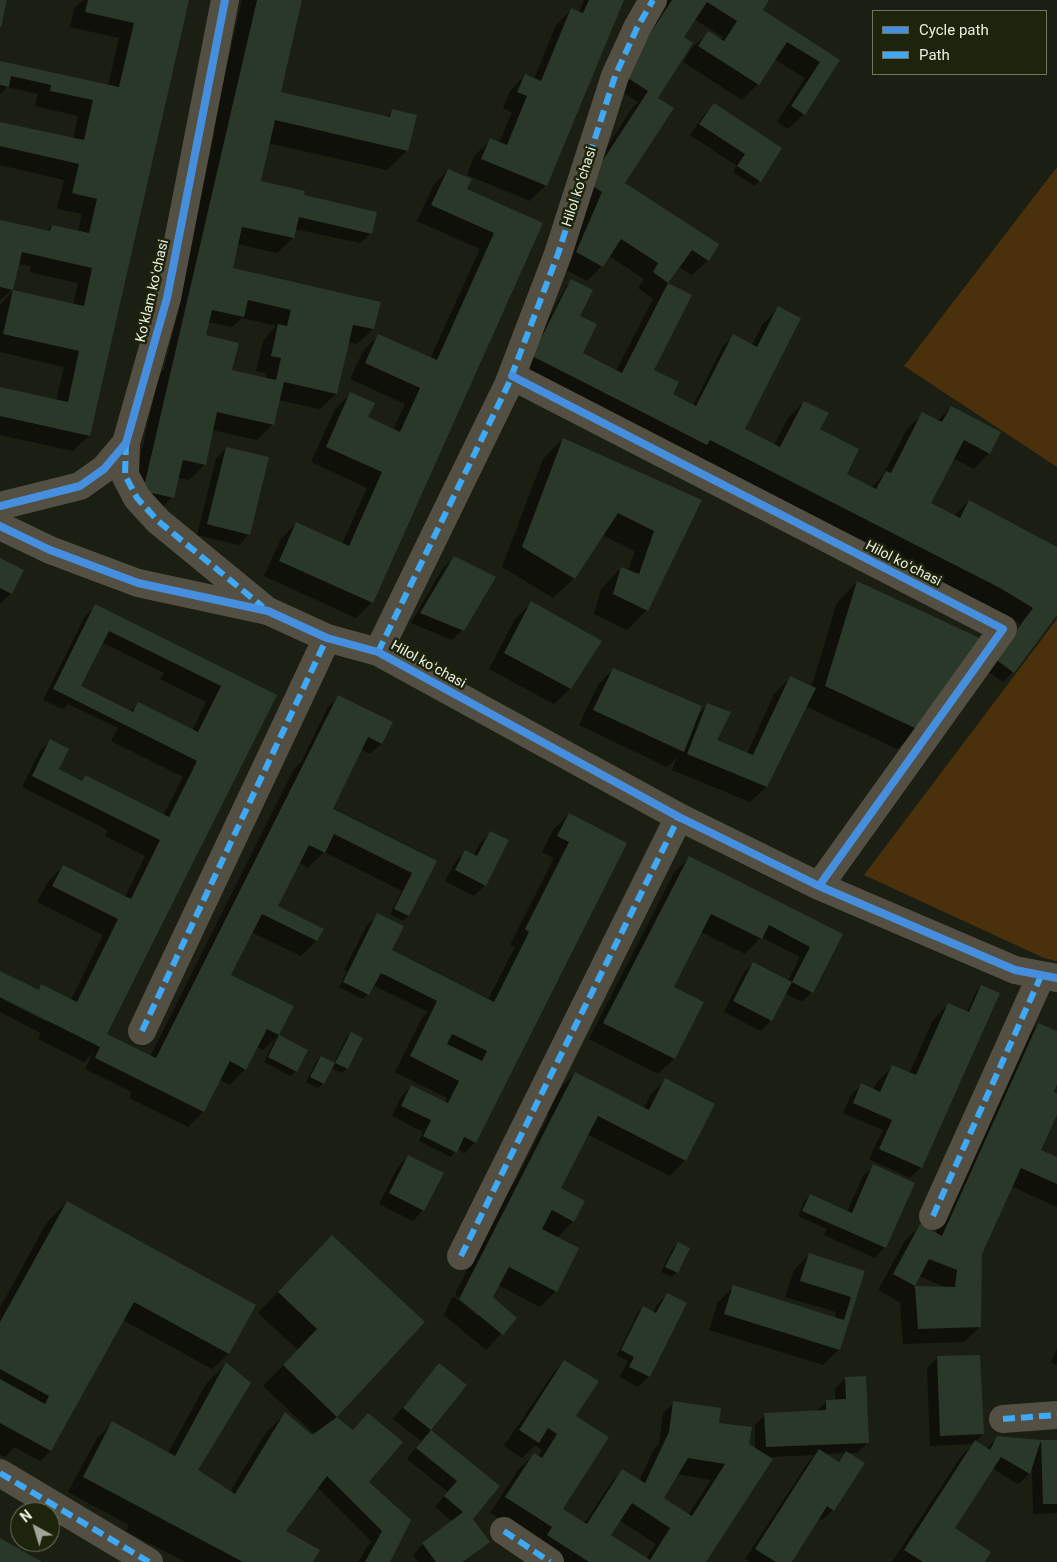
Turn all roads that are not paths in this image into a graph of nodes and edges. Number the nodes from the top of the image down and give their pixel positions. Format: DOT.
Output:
graph roads {
  1 [pos="225,0"];
  2 [pos="653,0"];
  3 [pos="512,376"];
  4 [pos="126,443"];
  5 [pos="0,506"];
  6 [pos="0,526"];
  7 [pos="268,611"];
  8 [pos="327,638"];
  9 [pos="378,652"];
  10 [pos="678,817"];
  11 [pos="819,886"];
  12 [pos="1049,977"];
  13 [pos="142,1031"];
  14 [pos="933,1216"];
  15 [pos="461,1256"];
  16 [pos="1057,1415"];
  17 [pos="1003,1418"];
  18 [pos="0,1473"];
  19 [pos="504,1531"];
  20 [pos="149,1562"];
  21 [pos="550,1562"];
  1 -- 4 [label="street, Koʻklam koʻchasi"];
  2 -- 3 [label="street, Hilol koʻchasi"];
  3 -- 9 [label="street, Hilol koʻchasi"];
  3 -- 11 [label="street, Hilol koʻchasi"];
  4 -- 5 [label="street, Koʻklam koʻchasi"];
  4 -- 7 [label="street"];
  6 -- 7 [label="street, Hilol koʻchasi"];
  7 -- 8 [label="street, Hilol koʻchasi"];
  8 -- 9 [label="street, Hilol koʻchasi"];
  8 -- 13 [label="street"];
  9 -- 10 [label="street, Hilol koʻchasi"];
  10 -- 11 [label="street, Hilol koʻchasi"];
  10 -- 15 [label="street"];
  11 -- 12 [label="street, Hilol koʻchasi"];
  12 -- 14 [label="street"];
  16 -- 17 [label="street"];
  18 -- 20 [label="street"];
  19 -- 21 [label="street"];
}
